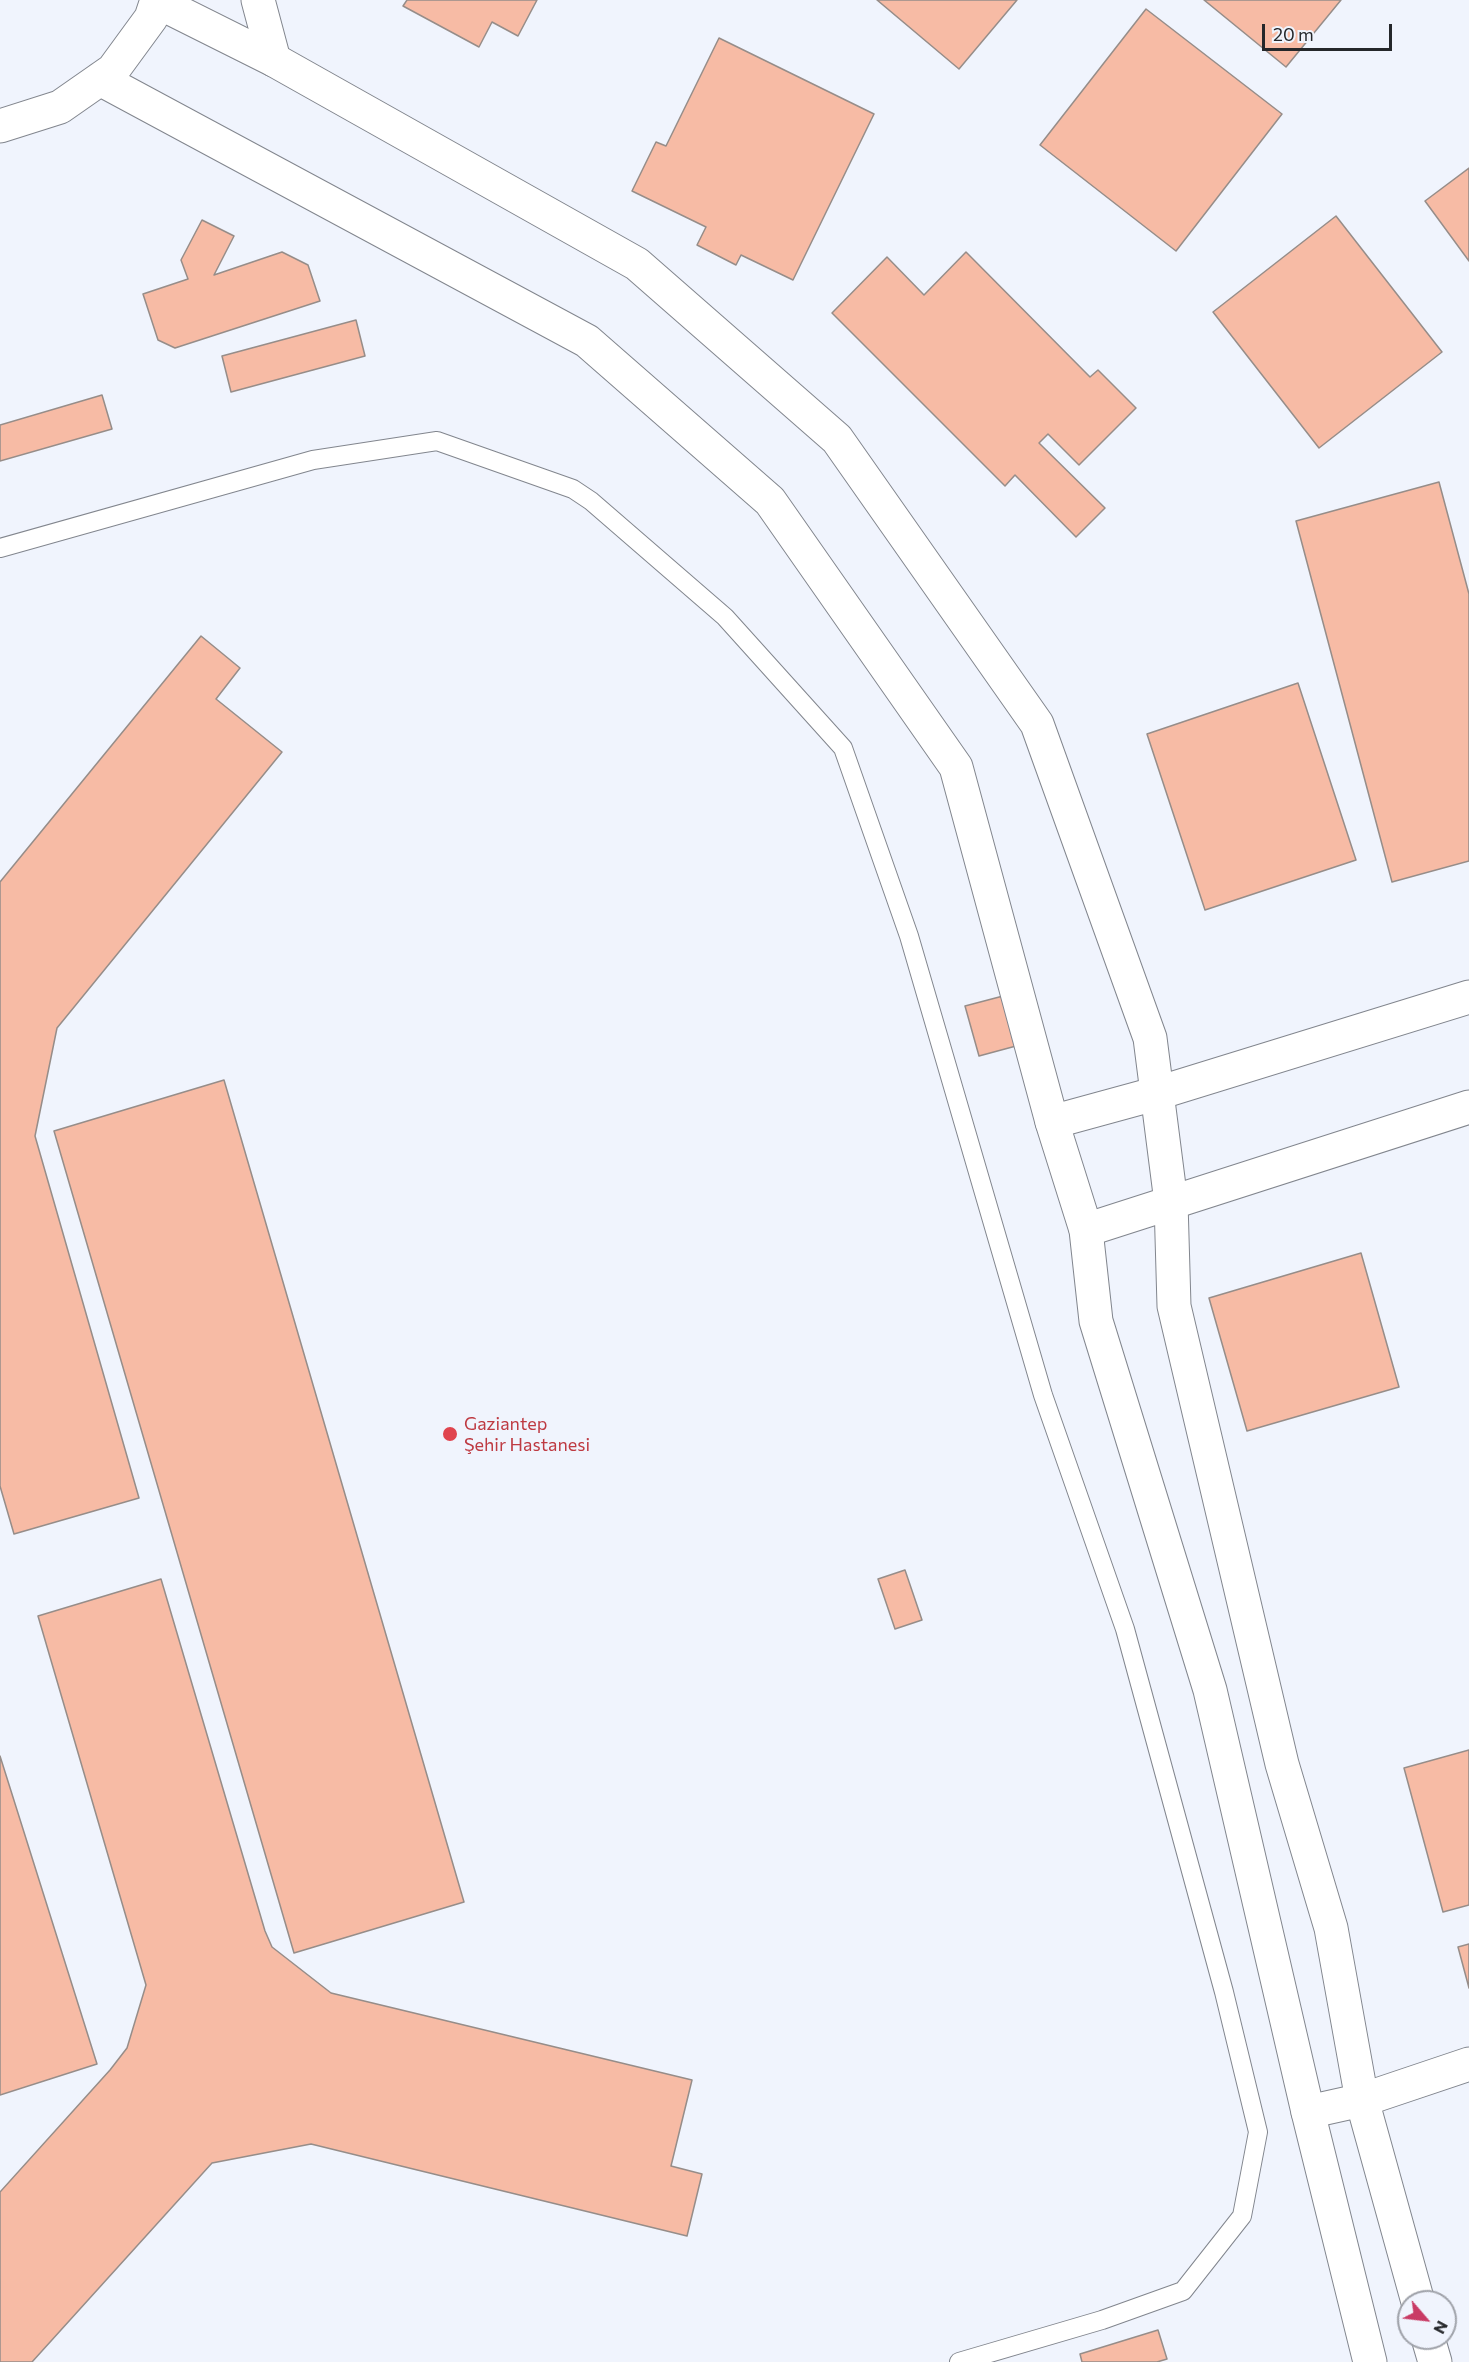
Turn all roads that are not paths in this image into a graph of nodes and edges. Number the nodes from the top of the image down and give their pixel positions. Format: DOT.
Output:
graph roads {
  1 [pos="258,0"];
  2 [pos="156,1"];
  3 [pos="273,60"];
  4 [pos="100,79"];
  5 [pos="0,126"];
  6 [pos="0,549"];
  7 [pos="1469,997"];
  8 [pos="1158,1093"];
  9 [pos="1469,1107"];
  10 [pos="1052,1122"];
  11 [pos="1171,1203"];
  12 [pos="1086,1230"];
  13 [pos="1469,2064"];
  14 [pos="1362,2100"];
  15 [pos="1308,2112"];
  16 [pos="1415,2290"];
  17 [pos="959,2362"];
  18 [pos="1370,2362"];
  1 -- 3 [label="street"];
  2 -- 3 [label="street"];
  2 -- 4 [label="street"];
  3 -- 8 [label="street"];
  4 -- 5 [label="street"];
  4 -- 10 [label="street"];
  6 -- 17 [label="lane"];
  7 -- 8 [label="street"];
  8 -- 10 [label="street"];
  8 -- 11 [label="street"];
  9 -- 11 [label="street"];
  10 -- 12 [label="street"];
  11 -- 12 [label="street"];
  11 -- 14 [label="street"];
  12 -- 15 [label="street"];
  13 -- 14 [label="street"];
  14 -- 15 [label="street"];
  14 -- 16 [label="street"];
  15 -- 18 [label="street"];
}
